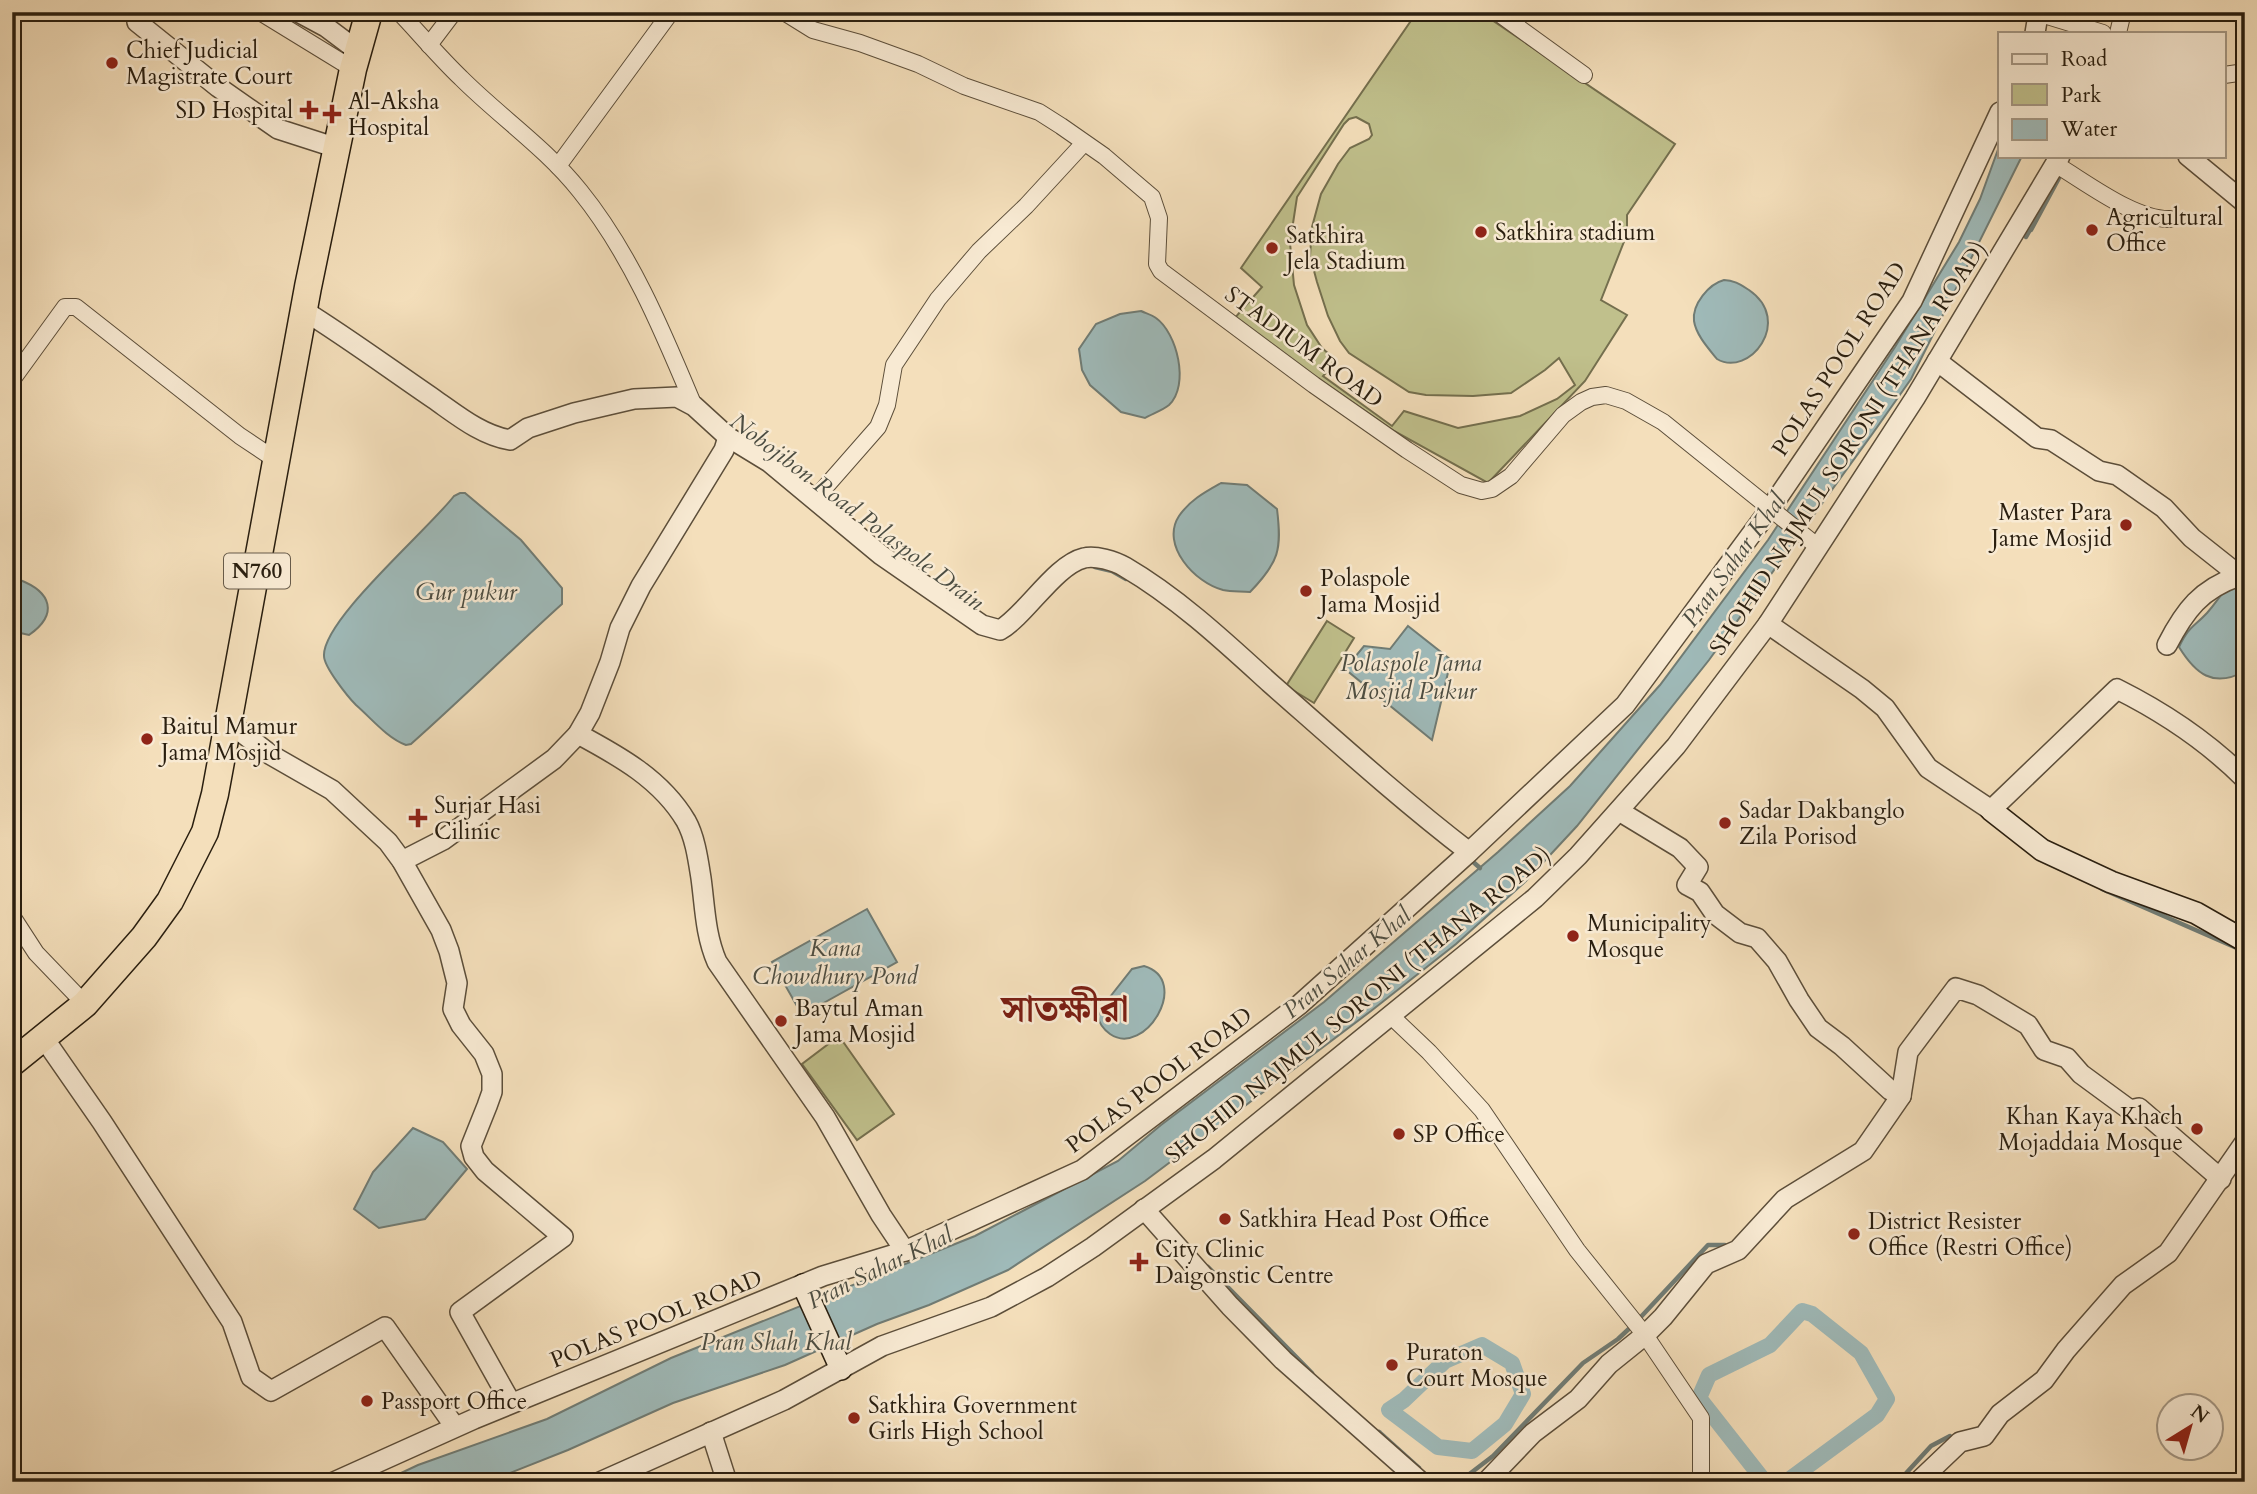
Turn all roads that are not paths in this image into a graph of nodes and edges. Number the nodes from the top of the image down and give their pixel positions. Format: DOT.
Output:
graph roads {
  1 [pos="260,12"];
  2 [pos="298,12"];
  3 [pos="369,12"];
  4 [pos="399,12"];
  5 [pos="454,12"];
  6 [pos="671,12"];
  7 [pos="785,12"];
  8 [pos="1497,12"];
  9 [pos="2123,12"];
  10 [pos="2035,20"];
  11 [pos="137,22"];
  12 [pos="2098,32"];
  13 [pos="2118,32"];
  14 [pos="429,45"];
  15 [pos="356,60"];
  16 [pos="2245,72"];
  17 [pos="1584,75"];
  18 [pos="2226,75"];
  19 [pos="1998,116"];
  20 [pos="1084,143"];
  21 [pos="337,148"];
  22 [pos="2190,158"];
  23 [pos="2057,160"];
  24 [pos="558,166"];
  25 [pos="2245,203"];
  26 [pos="2170,219"];
  27 [pos="303,310"];
  28 [pos="1937,361"];
  29 [pos="12,380"];
  30 [pos="694,406"];
  31 [pos="729,437"];
  32 [pos="276,460"];
  33 [pos="814,500"];
  34 [pos="1770,509"];
  35 [pos="1817,546"];
  36 [pos="2242,578"];
  37 [pos="1768,624"];
  38 [pos="2167,645"];
  39 [pos="228,722"];
  40 [pos="578,734"];
  41 [pos="2245,779"];
  42 [pos="1992,810"];
  43 [pos="1619,811"];
  44 [pos="1469,852"];
  45 [pos="402,862"];
  46 [pos="12,916"];
  47 [pos="2245,941"];
  48 [pos="85,1004"];
  49 [pos="1390,1015"];
  50 [pos="43,1037"];
  51 [pos="12,1063"];
  52 [pos="1901,1096"];
  53 [pos="2245,1142"];
  54 [pos="2221,1179"];
  55 [pos="1144,1209"];
  56 [pos="905,1251"];
  57 [pos="803,1285"];
  58 [pos="1645,1335"];
  59 [pos="841,1369"];
  60 [pos="511,1403"];
  61 [pos="454,1427"];
  62 [pos="711,1432"];
  63 [pos="334,1482"];
  64 [pos="600,1482"];
  65 [pos="727,1482"];
  66 [pos="1421,1482"];
  67 [pos="1486,1482"];
  68 [pos="1701,1482"];
  69 [pos="1919,1482"];
  1 -- 15 [label="street"];
  2 -- 15 [label="street"];
  3 -- 15 [label="highway, N760"];
  4 -- 14 [label="street"];
  5 -- 14 [label="street"];
  6 -- 24 [label="street"];
  7 -- 20 [label="street, STADIUM ROAD"];
  8 -- 17 [label="street"];
  9 -- 13 [label="street"];
  10 -- 12 [label="street"];
  11 -- 21 [label="street"];
  14 -- 24 [label="street"];
  15 -- 21 [label="highway, N760"];
  16 -- 18 [label="street"];
  19 -- 34 [label="street, POLAS POOL ROAD"];
  20 -- 33 [label="street"];
  20 -- 34 [label="street, STADIUM ROAD"];
  21 -- 27 [label="highway, N760"];
  22 -- 25 [label="street"];
  23 -- 26 [label="street"];
  23 -- 28 [label="street, SHOHID NAJMUL SORONI (THANA ROAD)"];
  24 -- 30 [label="street"];
  27 -- 30 [label="street"];
  27 -- 32 [label="highway, N760"];
  28 -- 35 [label="street, SHOHID NAJMUL SORONI (THANA ROAD)"];
  28 -- 36 [label="street"];
  29 -- 32 [label="street"];
  30 -- 31 [label="street"];
  31 -- 33 [label="street"];
  31 -- 40 [label="street"];
  32 -- 39 [label="highway, N760"];
  33 -- 44 [label="street"];
  34 -- 35 [label="street, STADIUM ROAD"];
  34 -- 44 [label="street, POLAS POOL ROAD"];
  35 -- 37 [label="street, SHOHID NAJMUL SORONI (THANA ROAD)"];
  36 -- 38 [label="street"];
  37 -- 42 [label="street"];
  37 -- 43 [label="street, SHOHID NAJMUL SORONI (THANA ROAD)"];
  39 -- 45 [label="street"];
  39 -- 48 [label="highway, N760"];
  40 -- 45 [label="street"];
  40 -- 56 [label="street"];
  41 -- 42 [label="street"];
  42 -- 47 [label="main road"];
  43 -- 49 [label="street, SHOHID NAJMUL SORONI (THANA ROAD)"];
  43 -- 52 [label="street"];
  44 -- 56 [label="street, POLAS POOL ROAD"];
  45 -- 60 [label="street"];
  46 -- 48 [label="street"];
  48 -- 50 [label="highway, N760"];
  49 -- 55 [label="street, SHOHID NAJMUL SORONI (THANA ROAD)"];
  49 -- 58 [label="street"];
  50 -- 51 [label="highway, N760"];
  50 -- 61 [label="street"];
  52 -- 54 [label="street"];
  52 -- 58 [label="street"];
  53 -- 54 [label="street"];
  54 -- 69 [label="street"];
  55 -- 59 [label="street, SHOHID NAJMUL SORONI (THANA ROAD)"];
  55 -- 66 [label="street"];
  56 -- 57 [label="street, POLAS POOL ROAD"];
  57 -- 59 [label="main road"];
  57 -- 60 [label="street, POLAS POOL ROAD"];
  58 -- 67 [label="street"];
  58 -- 68 [label="street"];
  59 -- 62 [label="street, SHOHID NAJMUL SORONI (THANA ROAD)"];
  60 -- 61 [label="street, POLAS POOL ROAD"];
  61 -- 63 [label="street, POLAS POOL ROAD"];
  62 -- 64 [label="street, SHOHID NAJMUL SORONI (THANA ROAD)"];
  62 -- 65 [label="street"];
}
